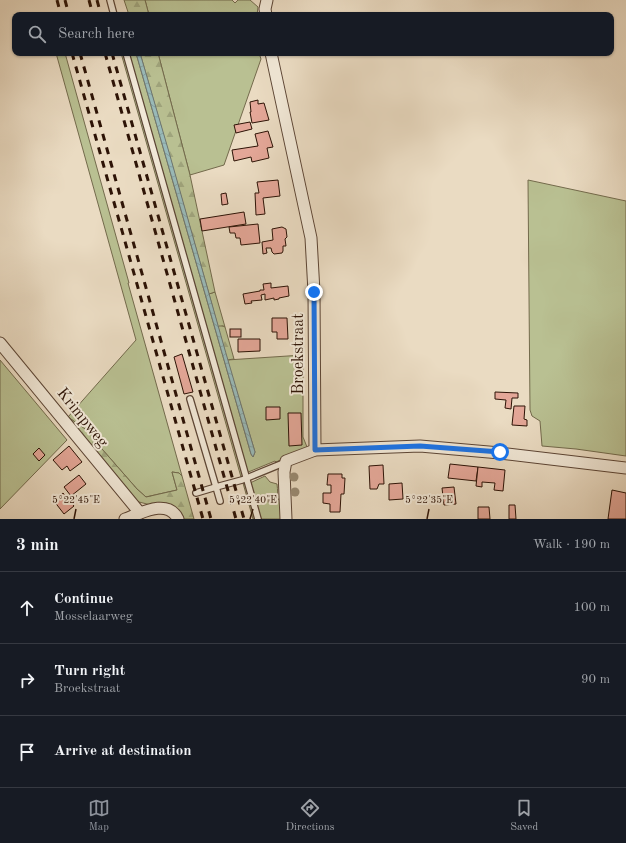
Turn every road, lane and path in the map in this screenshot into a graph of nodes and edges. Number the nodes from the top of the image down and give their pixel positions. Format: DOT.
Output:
graph roads {
  1 [pos="110,0"];
  2 [pos="267,0"];
  3 [pos="113,12"];
  4 [pos="266,12"];
  5 [pos="127,56"];
  6 [pos="272,56"];
  7 [pos="0,343"];
  8 [pos="190,399"];
  9 [pos="315,450"];
  10 [pos="286,461"];
  11 [pos="626,468"];
  12 [pos="247,478"];
  13 [pos="216,488"];
  14 [pos="196,493"];
  15 [pos="220,501"];
  16 [pos="140,513"];
  17 [pos="125,519"];
  18 [pos="178,519"];
  19 [pos="258,519"];
  20 [pos="286,519"];
  1 -- 3 [label="lane"];
  2 -- 4 [label="street"];
  5 -- 12 [label="lane"];
  6 -- 9 [label="street, Broekstraat"];
  7 -- 16 [label="street, Krimpweg"];
  8 -- 13 [label="lane"];
  9 -- 10 [label="street"];
  9 -- 11 [label="street"];
  10 -- 12 [label="lane"];
  10 -- 20 [label="street"];
  12 -- 13 [label="lane"];
  12 -- 19 [label="lane"];
  13 -- 14 [label="lane"];
  13 -- 15 [label="lane"];
  16 -- 17 [label="street"];
  16 -- 18 [label="street"];
}
